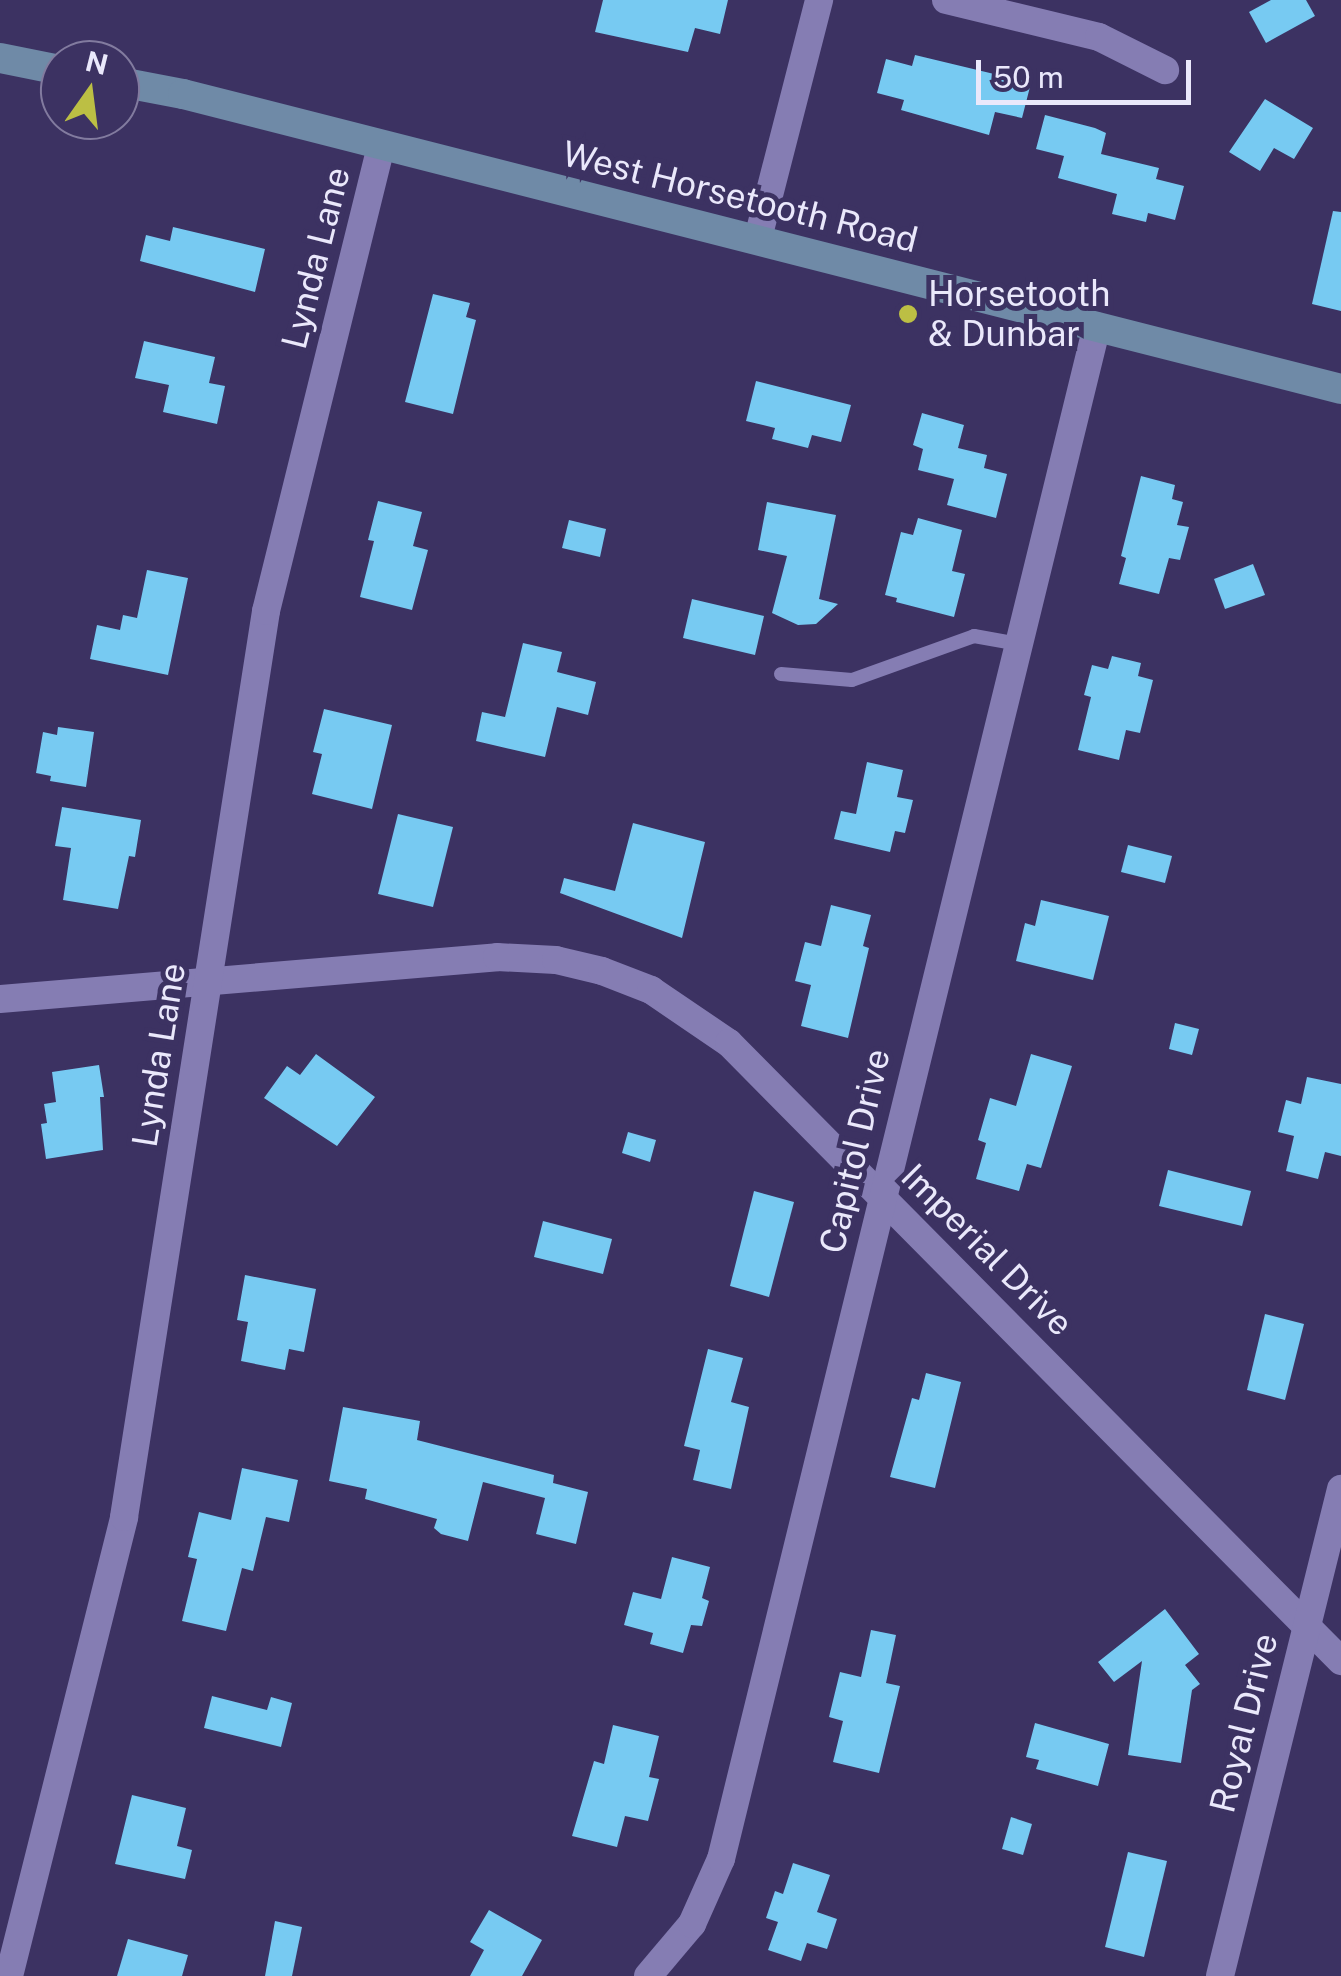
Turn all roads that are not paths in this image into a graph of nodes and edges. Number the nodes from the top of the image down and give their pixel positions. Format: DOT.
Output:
graph roads {
  1 [pos="819,0"];
  2 [pos="946,0"];
  3 [pos="0,58"];
  4 [pos="40,66"];
  5 [pos="1165,70"];
  6 [pos="140,87"];
  7 [pos="381,145"];
  8 [pos="758,238"];
  9 [pos="1097,326"];
  10 [pos="1341,388"];
  11 [pos="1019,644"];
  12 [pos="781,674"];
  13 [pos="208,980"];
  14 [pos="0,999"];
  15 [pos="882,1196"];
  16 [pos="1341,1489"];
  17 [pos="1307,1626"];
  18 [pos="1341,1660"];
  19 [pos="9,1976"];
  20 [pos="648,1976"];
  21 [pos="1220,1976"];
  1 -- 8 [label="street"];
  2 -- 5 [label="street"];
  3 -- 4 [label="main road"];
  6 -- 7 [label="main road, West Horsetooth Road"];
  7 -- 8 [label="main road, West Horsetooth Road"];
  7 -- 13 [label="street, Lynda Lane"];
  8 -- 9 [label="main road, West Horsetooth Road"];
  9 -- 10 [label="main road, West Horsetooth Road"];
  9 -- 11 [label="street, Capitol Drive"];
  11 -- 12 [label="lane"];
  11 -- 15 [label="street, Capitol Drive"];
  13 -- 14 [label="street, Imperial Drive"];
  13 -- 15 [label="street, Imperial Drive"];
  13 -- 19 [label="street, Lynda Lane"];
  15 -- 17 [label="street, Imperial Drive"];
  15 -- 20 [label="street, Capitol Drive"];
  16 -- 17 [label="street, Royal Drive"];
  17 -- 18 [label="street, Imperial Drive"];
  17 -- 21 [label="street, Royal Drive"];
}
